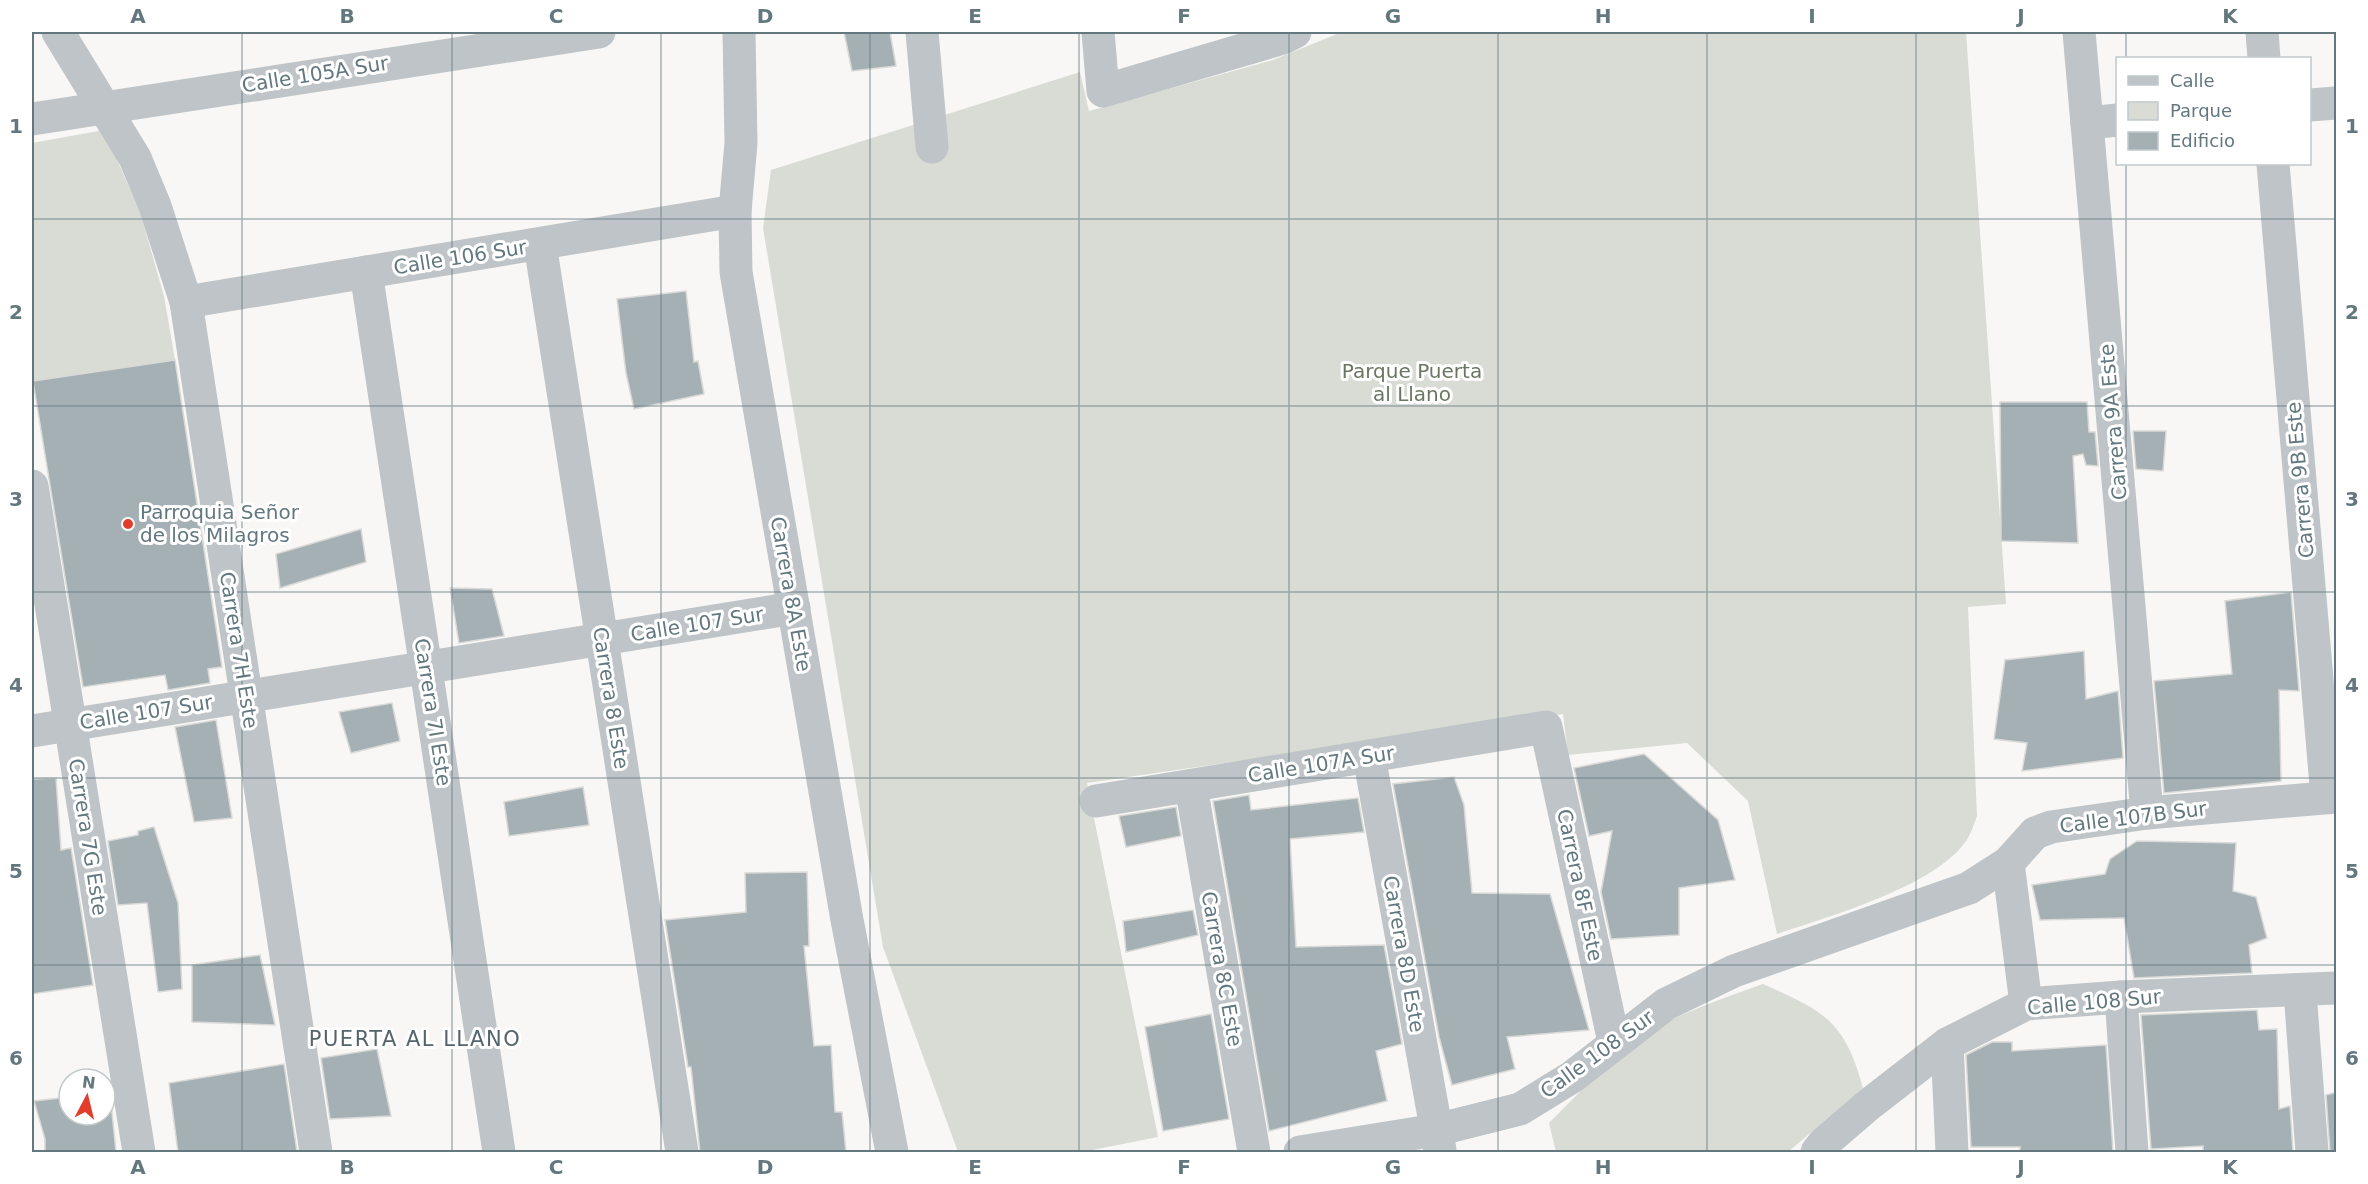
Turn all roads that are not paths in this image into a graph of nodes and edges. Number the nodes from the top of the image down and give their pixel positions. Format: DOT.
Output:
graph roads {
  1 [pos="58,32"];
  2 [pos="599,32"];
  3 [pos="739,32"];
  4 [pos="922,32"];
  5 [pos="1098,32"];
  6 [pos="2079,32"];
  7 [pos="2262,32"];
  8 [pos="1287,34"];
  9 [pos="2264,57"];
  10 [pos="2337,102"];
  11 [pos="2311,105"];
  12 [pos="105,106"];
  13 [pos="32,119"];
  14 [pos="2102,122"];
  15 [pos="932,147"];
  16 [pos="2273,165"];
  17 [pos="735,211"];
  18 [pos="540,243"];
  19 [pos="366,272"];
  20 [pos="186,302"];
  21 [pos="32,486"];
  22 [pos="794,608"];
  23 [pos="602,639"];
  24 [pos="426,667"];
  25 [pos="246,696"];
  26 [pos="70,724"];
  27 [pos="1546,727"];
  28 [pos="32,730"];
  29 [pos="1369,756"];
  30 [pos="1191,786"];
  31 [pos="2332,797"];
  32 [pos="1096,801"];
  33 [pos="2147,813"];
  34 [pos="2008,863"];
  35 [pos="1782,955"];
  36 [pos="2337,988"];
  37 [pos="2300,992"];
  38 [pos="2121,997"];
  39 [pos="2026,1005"];
  40 [pos="1614,1042"];
  41 [pos="1947,1044"];
  42 [pos="1438,1141"];
  43 [pos="1821,1148"];
  44 [pos="139,1152"];
  45 [pos="316,1152"];
  46 [pos="499,1152"];
  47 [pos="682,1152"];
  48 [pos="892,1152"];
  49 [pos="1254,1152"];
  50 [pos="1300,1152"];
  51 [pos="1952,1152"];
  52 [pos="2132,1152"];
  53 [pos="2312,1152"];
  1 -- 12 [label="street, Carrera 7H Este"];
  2 -- 12 [label="street, Calle 105A Sur"];
  3 -- 17 [label="street, Carrera 8A Este"];
  4 -- 15 [label="street"];
  5 -- 8 [label="street"];
  6 -- 14 [label="street, Carrera 9A Este"];
  7 -- 9 [label="street"];
  10 -- 11 [label="street"];
  12 -- 13 [label="street, Calle 105A Sur"];
  12 -- 20 [label="street, Carrera 7H Este"];
  14 -- 33 [label="street, Carrera 9A Este"];
  16 -- 31 [label="street, Carrera 9B Este"];
  17 -- 18 [label="street, Calle 106 Sur"];
  17 -- 22 [label="street, Carrera 8A Este"];
  18 -- 19 [label="street, Calle 106 Sur"];
  18 -- 23 [label="street, Carrera 8 Este"];
  19 -- 20 [label="street, Calle 106 Sur"];
  19 -- 24 [label="street, Carrera 7I Este"];
  20 -- 25 [label="street, Carrera 7H Este"];
  21 -- 26 [label="street, Carrera 7G Este"];
  22 -- 23 [label="street, Calle 107 Sur"];
  22 -- 48 [label="street, Carrera 8A Este"];
  23 -- 24 [label="street, Calle 107 Sur"];
  23 -- 47 [label="street, Carrera 8 Este"];
  24 -- 25 [label="street, Calle 107 Sur"];
  24 -- 46 [label="street, Carrera 7I Este"];
  25 -- 26 [label="street, Calle 107 Sur"];
  25 -- 45 [label="street, Carrera 7H Este"];
  26 -- 28 [label="street, Calle 107 Sur"];
  26 -- 44 [label="street, Carrera 7G Este"];
  27 -- 29 [label="street, Calle 107A Sur"];
  27 -- 40 [label="street, Carrera 8F Este"];
  29 -- 30 [label="street, Calle 107A Sur"];
  29 -- 42 [label="street, Carrera 8D Este"];
  30 -- 32 [label="street, Calle 107A Sur"];
  30 -- 49 [label="street, Carrera 8C Este"];
  31 -- 33 [label="street, Calle 107B Sur"];
  33 -- 34 [label="street, Calle 107B Sur"];
  34 -- 35 [label="street, Calle 107B Sur"];
  34 -- 39 [label="street"];
  35 -- 40 [label="street, Calle 108 Sur"];
  36 -- 37 [label="street, Calle 108 Sur"];
  37 -- 38 [label="street, Calle 108 Sur"];
  37 -- 53 [label="street"];
  38 -- 39 [label="street, Calle 108 Sur"];
  38 -- 52 [label="street"];
  39 -- 41 [label="street, Calle 108 Sur"];
  40 -- 42 [label="street, Calle 108 Sur"];
  41 -- 43 [label="street, Calle 108 Sur"];
  41 -- 51 [label="street"];
  42 -- 50 [label="street, Calle 108 Sur"];
}
